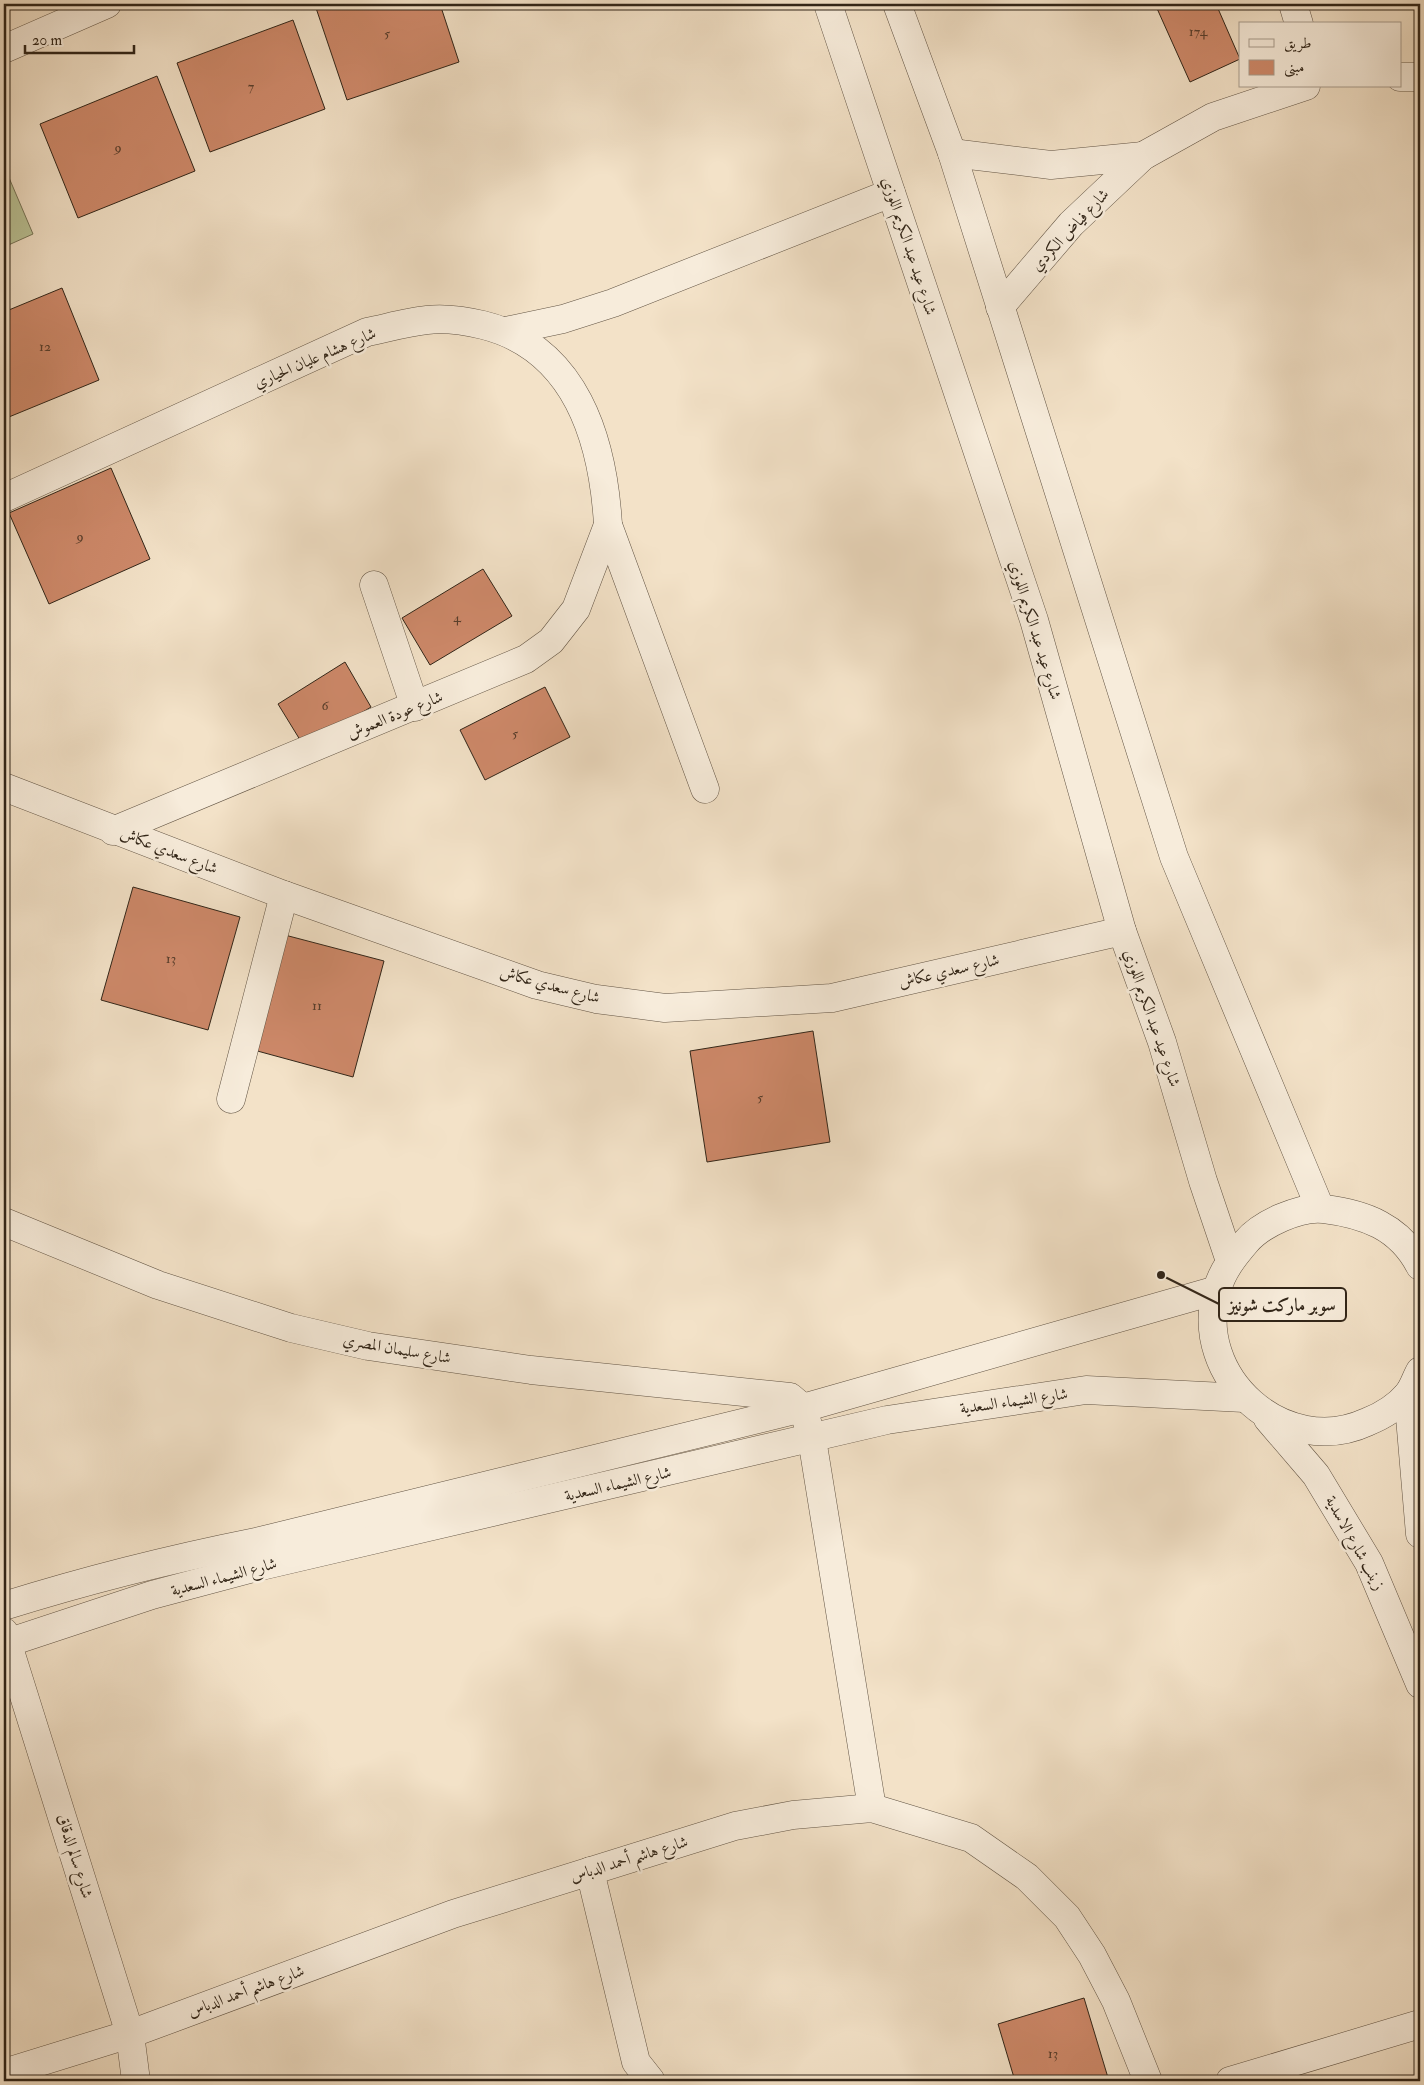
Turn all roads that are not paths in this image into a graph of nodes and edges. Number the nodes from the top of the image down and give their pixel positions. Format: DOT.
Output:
graph roads {
  1 [pos="107,4"];
  2 [pos="828,4"];
  3 [pos="897,4"];
  4 [pos="1293,4"];
  5 [pos="1298,22"];
  6 [pos="4,49"];
  7 [pos="1402,77"];
  8 [pos="1420,77"];
  9 [pos="1300,88"];
  10 [pos="952,152"];
  11 [pos="1143,156"];
  12 [pos="891,193"];
  13 [pos="1000,307"];
  14 [pos="506,330"];
  15 [pos="4,498"];
  16 [pos="608,525"];
  17 [pos="374,585"];
  18 [pos="415,707"];
  19 [pos="4,787"];
  20 [pos="705,789"];
  21 [pos="113,831"];
  22 [pos="284,895"];
  23 [pos="1122,930"];
  24 [pos="231,1099"];
  25 [pos="1320,1208"];
  26 [pos="4,1222"];
  27 [pos="1391,1231"];
  28 [pos="1420,1232"];
  29 [pos="1230,1261"];
  30 [pos="1420,1266"];
  31 [pos="1217,1290"];
  32 [pos="1414,1383"];
  33 [pos="1244,1398"];
  34 [pos="803,1408"];
  35 [pos="1266,1416"];
  36 [pos="812,1439"];
  37 [pos="1420,1534"];
  38 [pos="4,1606"];
  39 [pos="5,1639"];
  40 [pos="1420,1684"];
  41 [pos="872,1808"];
  42 [pos="590,1871"];
  43 [pos="1420,2024"];
  44 [pos="130,2034"];
  45 [pos="4,2073"];
  46 [pos="136,2081"];
  47 [pos="651,2081"];
  48 [pos="1148,2081"];
  49 [pos="1230,2081"];
  1 -- 6 [label="street"];
  2 -- 12 [label="street, شارع عيد عبد الكريم اللوزي"];
  3 -- 10 [label="street"];
  4 -- 5 [label="street"];
  7 -- 8 [label="street"];
  9 -- 11 [label="street, شارع فياض الكردي"];
  10 -- 11 [label="street, شارع فياض الكردي"];
  10 -- 13 [label="street"];
  11 -- 13 [label="street, شارع فياض الكردي"];
  12 -- 14 [label="street"];
  12 -- 23 [label="street, شارع عيد عبد الكريم اللوزي"];
  13 -- 25 [label="street"];
  14 -- 15 [label="street, شارع هشام عليان الحياري"];
  14 -- 16 [label="street, شارع هشام عليان الحياري"];
  16 -- 18 [label="street, شارع عودة العموش"];
  16 -- 20 [label="street"];
  17 -- 18 [label="street"];
  18 -- 21 [label="street, شارع عودة العموش"];
  19 -- 21 [label="street, شارع سعدي عكاش"];
  21 -- 22 [label="street, شارع سعدي عكاش"];
  22 -- 23 [label="street, شارع سعدي عكاش"];
  22 -- 24 [label="street"];
  23 -- 29 [label="street, شارع عيد عبد الكريم اللوزي"];
  25 -- 27 [label="street"];
  25 -- 29 [label="street"];
  26 -- 34 [label="street, شارع سليمان المصري"];
  27 -- 28 [label="street"];
  27 -- 30 [label="street"];
  29 -- 31 [label="street"];
  31 -- 33 [label="street"];
  31 -- 34 [label="street, شارع الشيماء السعدية"];
  32 -- 35 [label="street"];
  32 -- 37 [label="street"];
  33 -- 35 [label="street"];
  33 -- 36 [label="street, شارع الشيماء السعدية"];
  34 -- 36 [label="street"];
  34 -- 38 [label="street, شارع الشيماء السعدية"];
  35 -- 40 [label="street, زينب شارع الاسدية"];
  36 -- 39 [label="street, شارع الشيماء السعدية"];
  36 -- 41 [label="street"];
  39 -- 44 [label="street, شارع سالم الدقاق"];
  41 -- 42 [label="street, شارع هاشم أحمد الدباس"];
  41 -- 48 [label="street, شارع هاشم أحمد الدباس"];
  42 -- 44 [label="street, شارع هاشم أحمد الدباس"];
  42 -- 47 [label="street"];
  43 -- 49 [label="street"];
  44 -- 45 [label="street, شارع هاشم أحمد الدباس"];
  44 -- 46 [label="street, شارع سالم الدقاق"];
}
